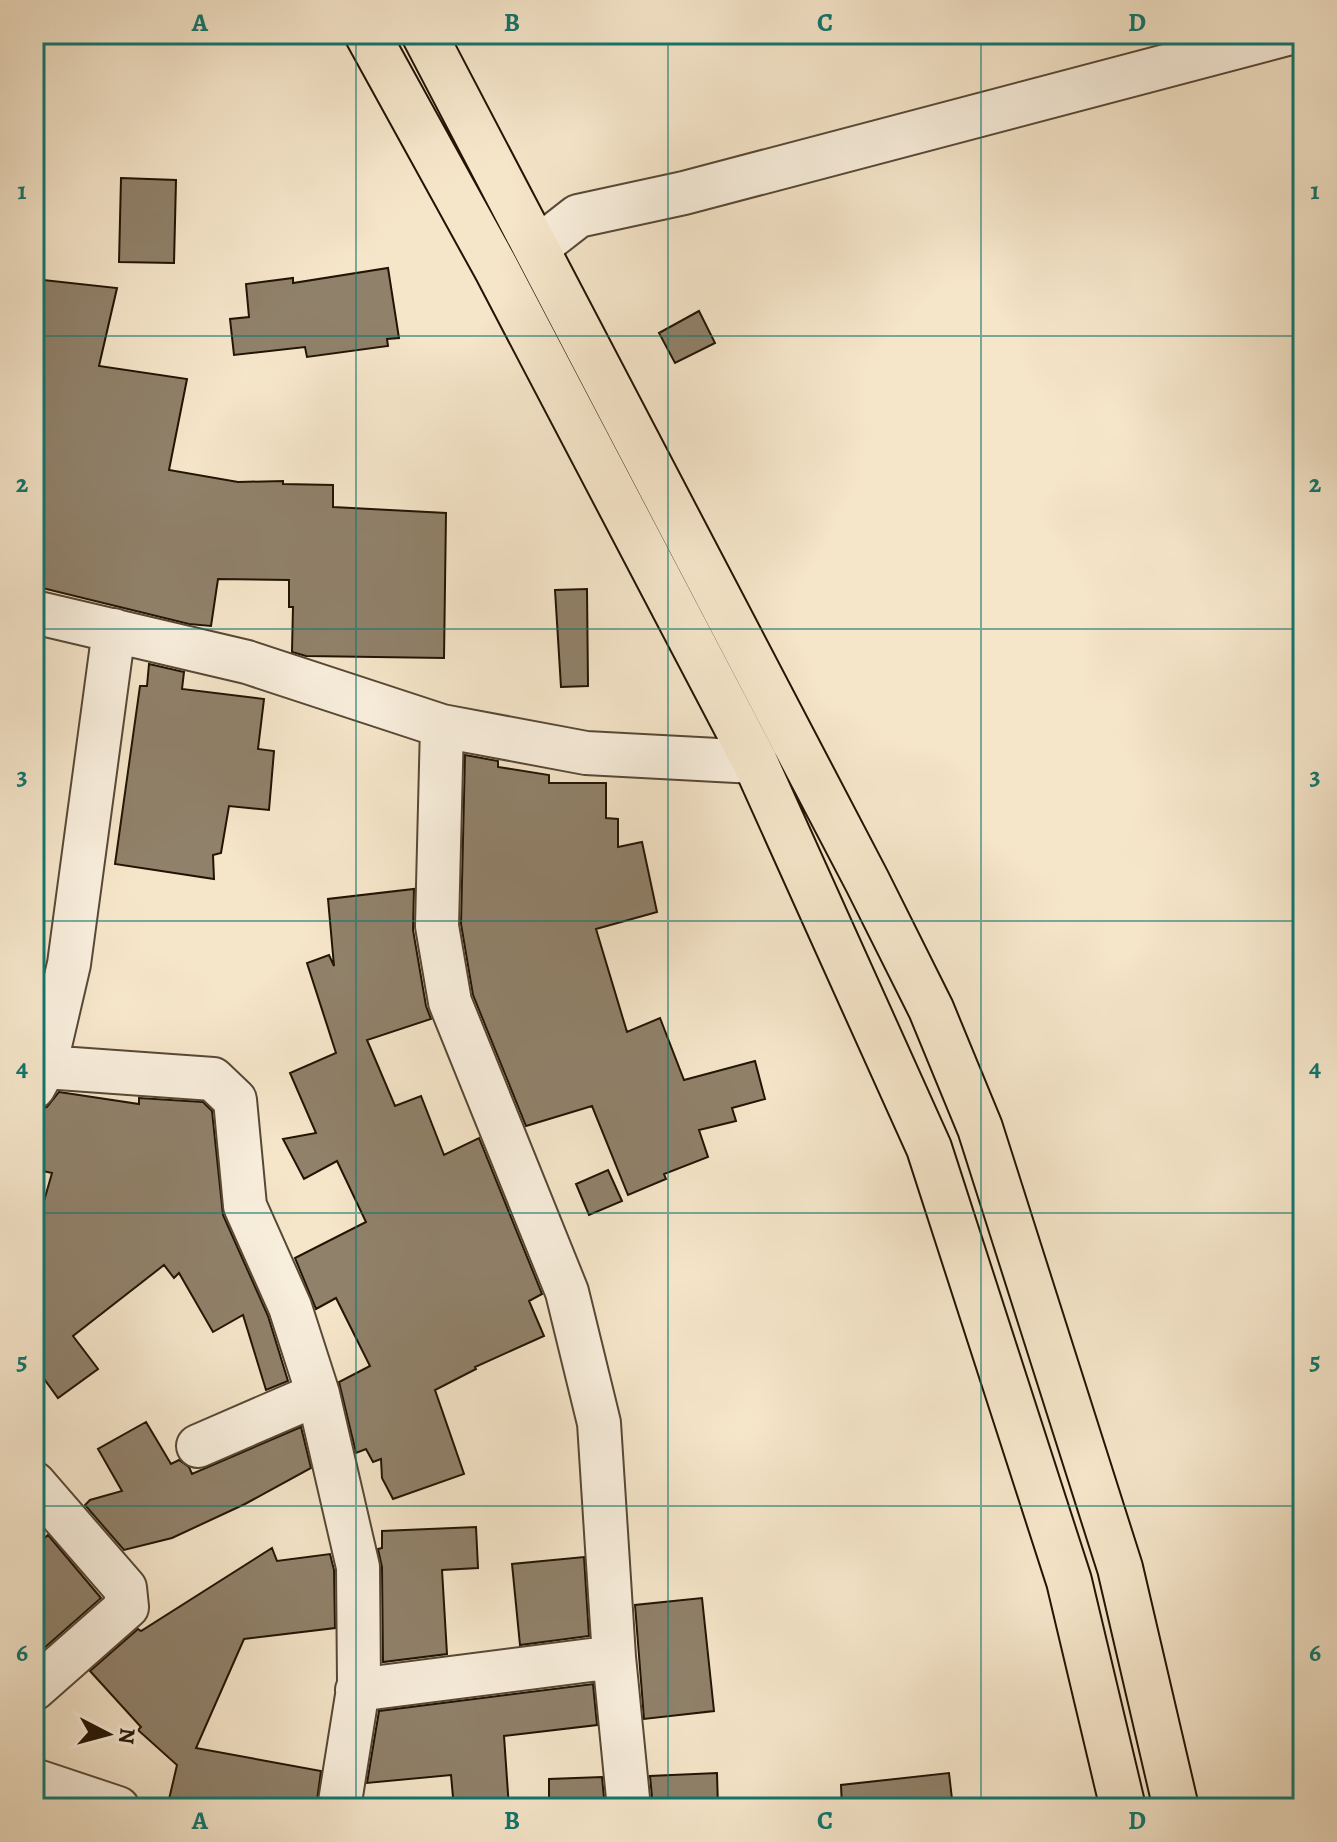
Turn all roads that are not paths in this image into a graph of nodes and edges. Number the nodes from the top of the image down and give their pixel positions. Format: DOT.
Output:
graph roads {
  1 [pos="367,34"];
  2 [pos="424,34"];
  3 [pos="1287,34"];
  4 [pos="537,248"];
  5 [pos="34,612"];
  6 [pos="114,630"];
  7 [pos="442,726"];
  8 [pos="755,762"];
  9 [pos="40,1077"];
  10 [pos="318,1394"];
  11 [pos="198,1446"];
  12 [pos="34,1483"];
  13 [pos="614,1657"];
  14 [pos="34,1689"];
  15 [pos="357,1690"];
  16 [pos="34,1780"];
  17 [pos="118,1808"];
  18 [pos="339,1808"];
  19 [pos="629,1808"];
  20 [pos="1123,1808"];
  21 [pos="1176,1808"];
  1 -- 8 [label="main road"];
  2 -- 4 [label="main road"];
  3 -- 4 [label="street"];
  4 -- 21 [label="main road"];
  5 -- 6 [label="street"];
  6 -- 7 [label="street"];
  6 -- 9 [label="street"];
  7 -- 8 [label="street"];
  7 -- 13 [label="street"];
  8 -- 20 [label="main road"];
  9 -- 10 [label="street"];
  10 -- 11 [label="street"];
  10 -- 15 [label="street"];
  12 -- 14 [label="street"];
  13 -- 15 [label="street"];
  13 -- 19 [label="street"];
  15 -- 18 [label="street"];
  16 -- 17 [label="street"];
}
